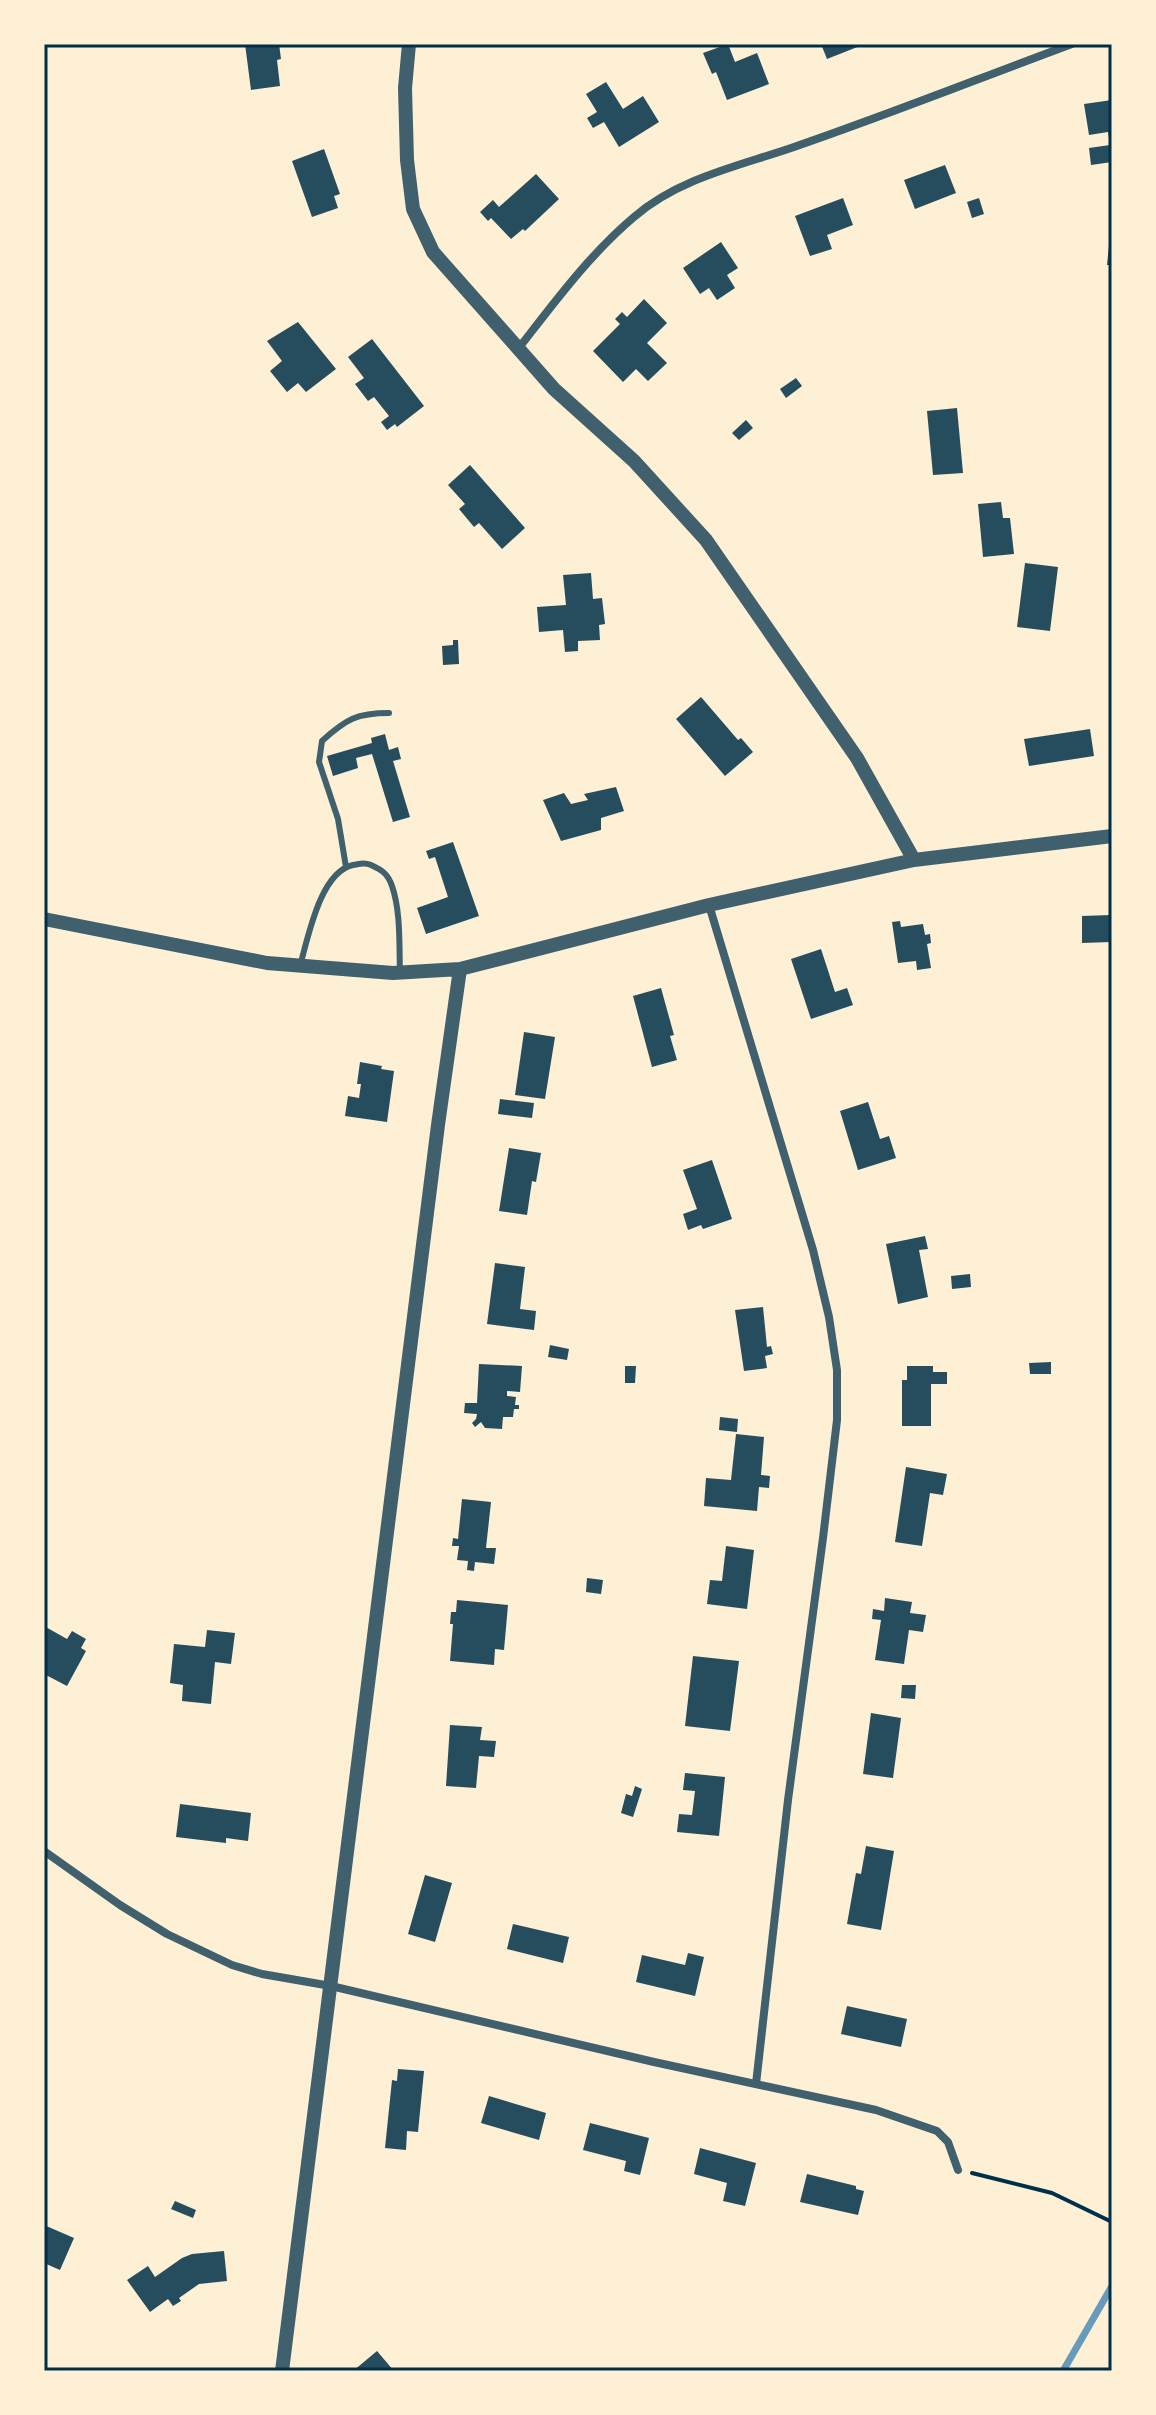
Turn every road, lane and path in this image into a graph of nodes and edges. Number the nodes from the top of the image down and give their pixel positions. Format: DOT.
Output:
graph roads {
  1 [pos="409,44"];
  2 [pos="1072,44"];
  3 [pos="518,349"];
  4 [pos="389,713"];
  5 [pos="1112,836"];
  6 [pos="914,860"];
  7 [pos="346,867"];
  8 [pos="709,905"];
  9 [pos="44,919"];
  10 [pos="300,966"];
  11 [pos="460,969"];
  12 [pos="400,973"];
  13 [pos="44,1851"];
  14 [pos="331,1986"];
  15 [pos="756,2084"];
  16 [pos="958,2170"];
  17 [pos="1112,2222"];
  18 [pos="282,2371"];
  1 -- 3 [label="street"];
  2 -- 3 [label="street"];
  3 -- 6 [label="street"];
  4 -- 7 [label="lane"];
  5 -- 6 [label="street"];
  6 -- 8 [label="street"];
  7 -- 10 [label="lane"];
  7 -- 12 [label="lane"];
  8 -- 11 [label="street"];
  8 -- 15 [label="street"];
  9 -- 10 [label="street"];
  10 -- 12 [label="street"];
  11 -- 12 [label="street"];
  11 -- 14 [label="street"];
  13 -- 14 [label="street"];
  14 -- 15 [label="street"];
  14 -- 18 [label="street"];
  15 -- 16 [label="street"];
  16 -- 17 [label="path"];
}
